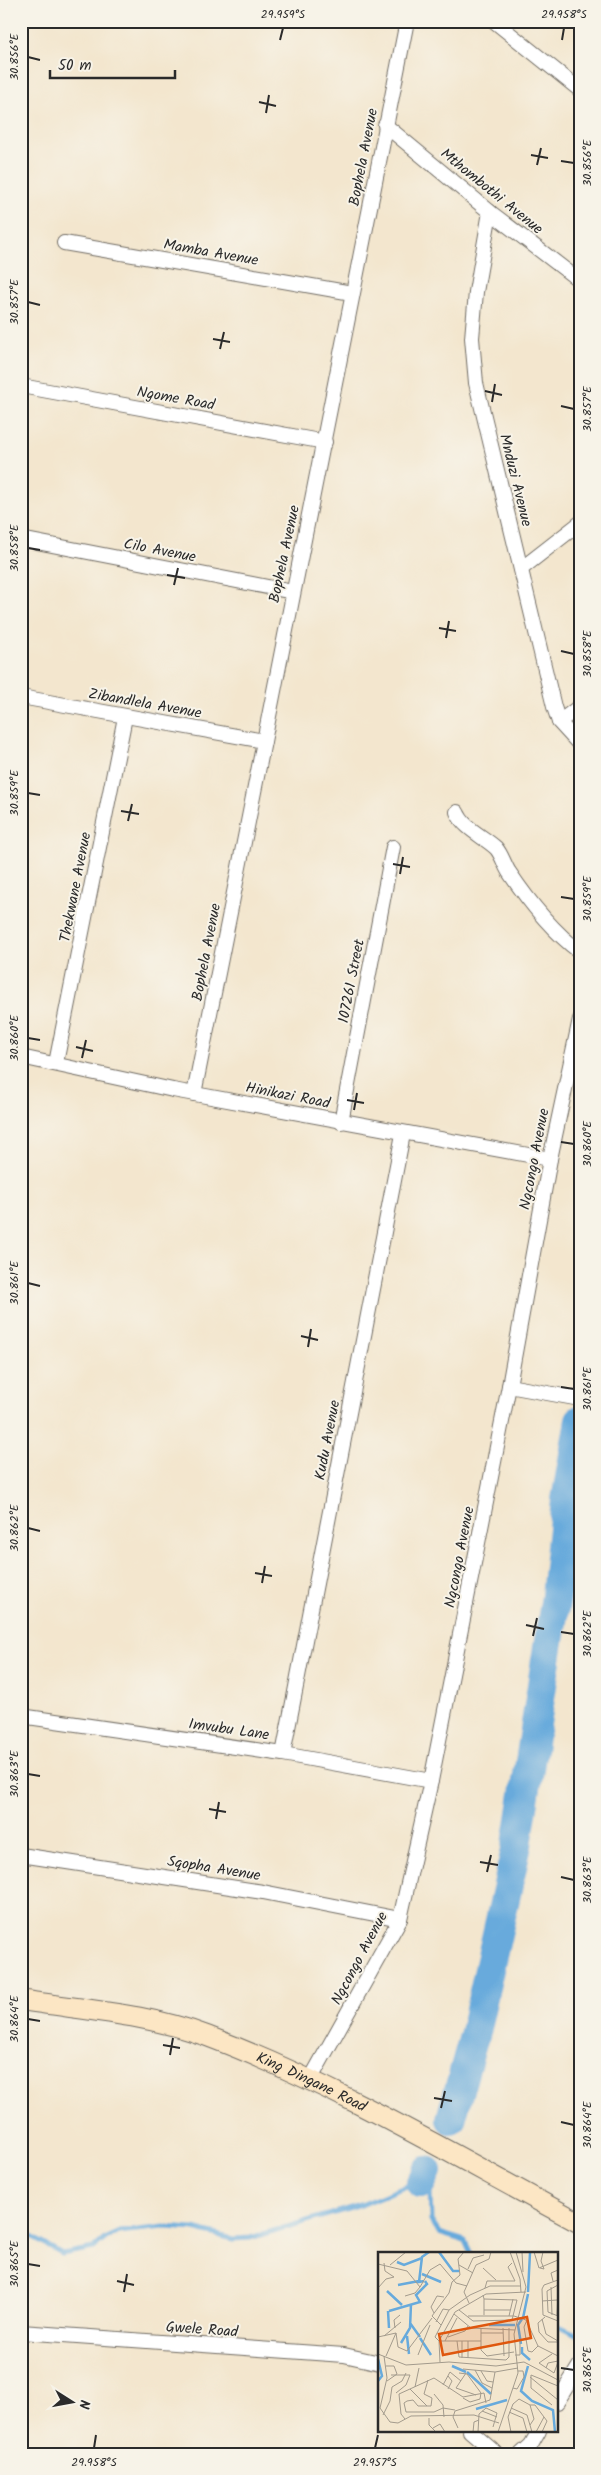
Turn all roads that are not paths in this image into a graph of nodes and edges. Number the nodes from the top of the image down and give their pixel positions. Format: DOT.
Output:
graph roads {
  1 [pos="407,21"];
  2 [pos="494,21"];
  3 [pos="580,90"];
  4 [pos="385,125"];
  5 [pos="490,212"];
  6 [pos="64,243"];
  7 [pos="580,280"];
  8 [pos="352,293"];
  9 [pos="21,386"];
  10 [pos="325,442"];
  11 [pos="580,523"];
  12 [pos="21,539"];
  13 [pos="522,569"];
  14 [pos="292,592"];
  15 [pos="21,697"];
  16 [pos="580,706"];
  17 [pos="125,717"];
  18 [pos="559,722"];
  19 [pos="264,741"];
  20 [pos="580,745"];
  21 [pos="457,812"];
  22 [pos="393,847"];
  23 [pos="580,952"];
  24 [pos="580,1019"];
  25 [pos="21,1057"];
  26 [pos="56,1063"];
  27 [pos="194,1094"];
  28 [pos="341,1122"];
  29 [pos="403,1134"];
  30 [pos="550,1159"];
  31 [pos="509,1386"];
  32 [pos="580,1399"];
  33 [pos="21,1716"];
  34 [pos="283,1754"];
  35 [pos="431,1781"];
  36 [pos="21,1855"];
  37 [pos="400,1919"];
  38 [pos="21,2000"];
  39 [pos="310,2080"];
  40 [pos="580,2223"];
  41 [pos="21,2332"];
  42 [pos="378,2363"];
  43 [pos="580,2365"];
  44 [pos="558,2400"];
  45 [pos="471,2432"];
  46 [pos="538,2432"];
  47 [pos="497,2454"];
  48 [pos="521,2454"];
  1 -- 4 [label="street, Bophela Avenue"];
  2 -- 3 [label="street"];
  4 -- 5 [label="street, Mthombothi Avenue"];
  4 -- 8 [label="street, Bophela Avenue"];
  5 -- 7 [label="street, Mthombothi Avenue"];
  5 -- 13 [label="street, Mnduzi Avenue"];
  6 -- 8 [label="street, Mamba Avenue"];
  8 -- 10 [label="street, Bophela Avenue"];
  9 -- 10 [label="street, Ngome Road"];
  10 -- 14 [label="street, Bophela Avenue"];
  11 -- 13 [label="street"];
  12 -- 14 [label="street, Cilo Avenue"];
  13 -- 18 [label="street, Mnduzi Avenue"];
  14 -- 19 [label="street, Bophela Avenue"];
  15 -- 17 [label="street, Zibandlela Avenue"];
  16 -- 18 [label="street"];
  17 -- 19 [label="street, Zibandlela Avenue"];
  17 -- 26 [label="street, Thekwane Avenue"];
  18 -- 20 [label="street, Mnduzi Avenue"];
  19 -- 27 [label="street, Bophela Avenue"];
  21 -- 23 [label="street"];
  22 -- 28 [label="street, 107261 Street"];
  24 -- 30 [label="street, Ngcongo Avenue"];
  25 -- 26 [label="street, Hinikazi Road"];
  26 -- 27 [label="street, Hinikazi Road"];
  27 -- 28 [label="street, Hinikazi Road"];
  28 -- 29 [label="street, Hinikazi Road"];
  29 -- 30 [label="street, Hinikazi Road"];
  29 -- 34 [label="street, Kudu Avenue"];
  30 -- 31 [label="street, Ngcongo Avenue"];
  31 -- 32 [label="street"];
  31 -- 35 [label="street, Ngcongo Avenue"];
  33 -- 34 [label="street, Imvubu Lane"];
  34 -- 35 [label="street, Imvubu Lane"];
  35 -- 37 [label="street, Ngcongo Avenue"];
  36 -- 37 [label="street, Sqopha Avenue"];
  37 -- 39 [label="street, Ngcongo Avenue"];
  38 -- 39 [label="street, King Dingane Road"];
  39 -- 40 [label="street, King Dingane Road"];
  41 -- 42 [label="street, Gwele Road"];
  43 -- 44 [label="street"];
  45 -- 47 [label="street"];
  46 -- 48 [label="street"];
}
